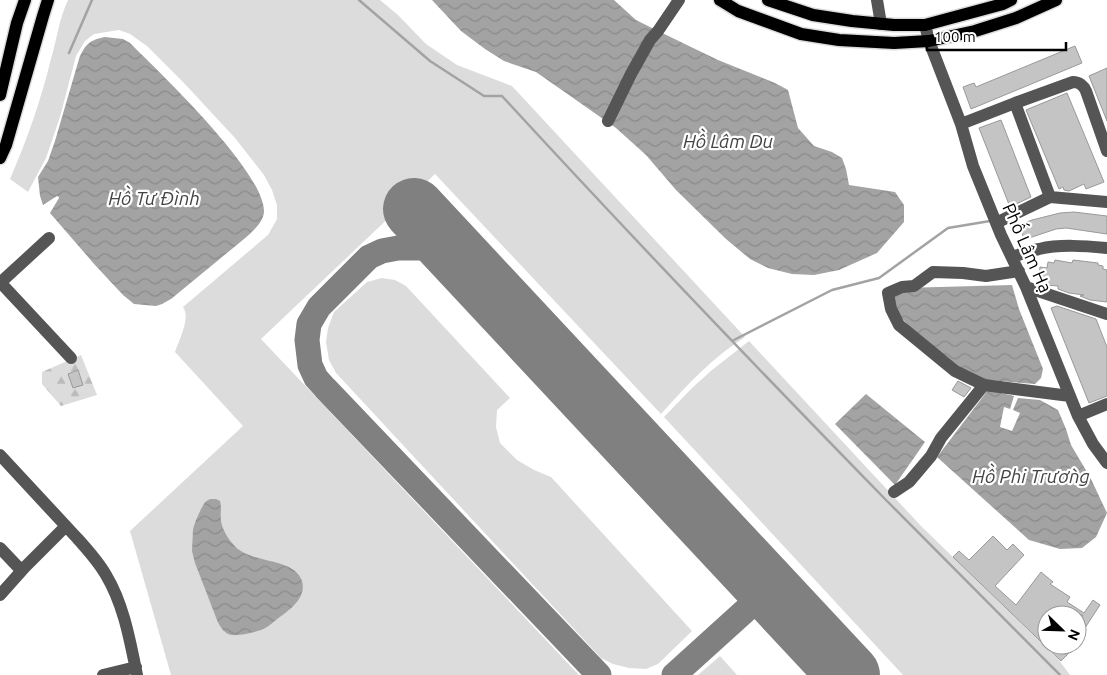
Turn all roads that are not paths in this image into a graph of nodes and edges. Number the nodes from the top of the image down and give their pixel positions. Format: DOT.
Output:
graph roads {
  1 [pos="25,0"];
  2 [pos="48,0"];
  3 [pos="679,0"];
  4 [pos="720,0"];
  5 [pos="768,0"];
  6 [pos="877,0"];
  7 [pos="1011,0"];
  8 [pos="1056,0"];
  9 [pos="880,24"];
  10 [pos="925,25"];
  11 [pos="929,42"];
  12 [pos="0,94"];
  13 [pos="1015,103"];
  14 [pos="608,121"];
  15 [pos="960,124"];
  16 [pos="1107,150"];
  17 [pos="0,158"];
  18 [pos="1050,196"];
  19 [pos="1107,202"];
  20 [pos="996,224"];
  21 [pos="49,238"];
  22 [pos="1107,248"];
  23 [pos="1012,257"];
  24 [pos="1019,271"];
  25 [pos="0,282"];
  26 [pos="1026,288"];
  27 [pos="1104,313"];
  28 [pos="1107,326"];
  29 [pos="71,358"];
  30 [pos="984,385"];
  31 [pos="1070,396"];
  32 [pos="1107,404"];
  33 [pos="1078,416"];
  34 [pos="0,456"];
  35 [pos="1107,463"];
  36 [pos="894,492"];
  37 [pos="66,526"];
  38 [pos="0,548"];
  39 [pos="25,567"];
  40 [pos="0,595"];
  41 [pos="137,671"];
  42 [pos="103,675"];
  1 -- 12 [label="main road"];
  2 -- 17 [label="main road"];
  3 -- 14 [label="street"];
  4 -- 11 [label="main road"];
  5 -- 9 [label="main road"];
  6 -- 9 [label="street"];
  7 -- 10 [label="main road"];
  8 -- 11 [label="main road"];
  9 -- 10 [label="main road"];
  10 -- 11 [label="street, Phố Lâm Hạ"];
  11 -- 15 [label="street, Phố Lâm Hạ"];
  13 -- 15 [label="street"];
  13 -- 16 [label="street"];
  13 -- 18 [label="street"];
  15 -- 20 [label="street, Phố Lâm Hạ"];
  18 -- 19 [label="street"];
  18 -- 20 [label="street"];
  20 -- 23 [label="street, Phố Lâm Hạ"];
  21 -- 25 [label="street"];
  22 -- 23 [label="street"];
  23 -- 24 [label="street, Phố Lâm Hạ"];
  24 -- 26 [label="street, Phố Lâm Hạ"];
  24 -- 30 [label="street"];
  25 -- 29 [label="street"];
  26 -- 27 [label="street"];
  26 -- 31 [label="street, Phố Lâm Hạ"];
  27 -- 28 [label="street"];
  30 -- 31 [label="street"];
  30 -- 36 [label="street"];
  31 -- 33 [label="street, Phố Lâm Hạ"];
  32 -- 33 [label="street"];
  33 -- 35 [label="street, Phố Lâm Hạ"];
  34 -- 37 [label="street"];
  37 -- 39 [label="street"];
  37 -- 41 [label="street"];
  38 -- 39 [label="street"];
  39 -- 40 [label="street"];
  41 -- 42 [label="street"];
}
